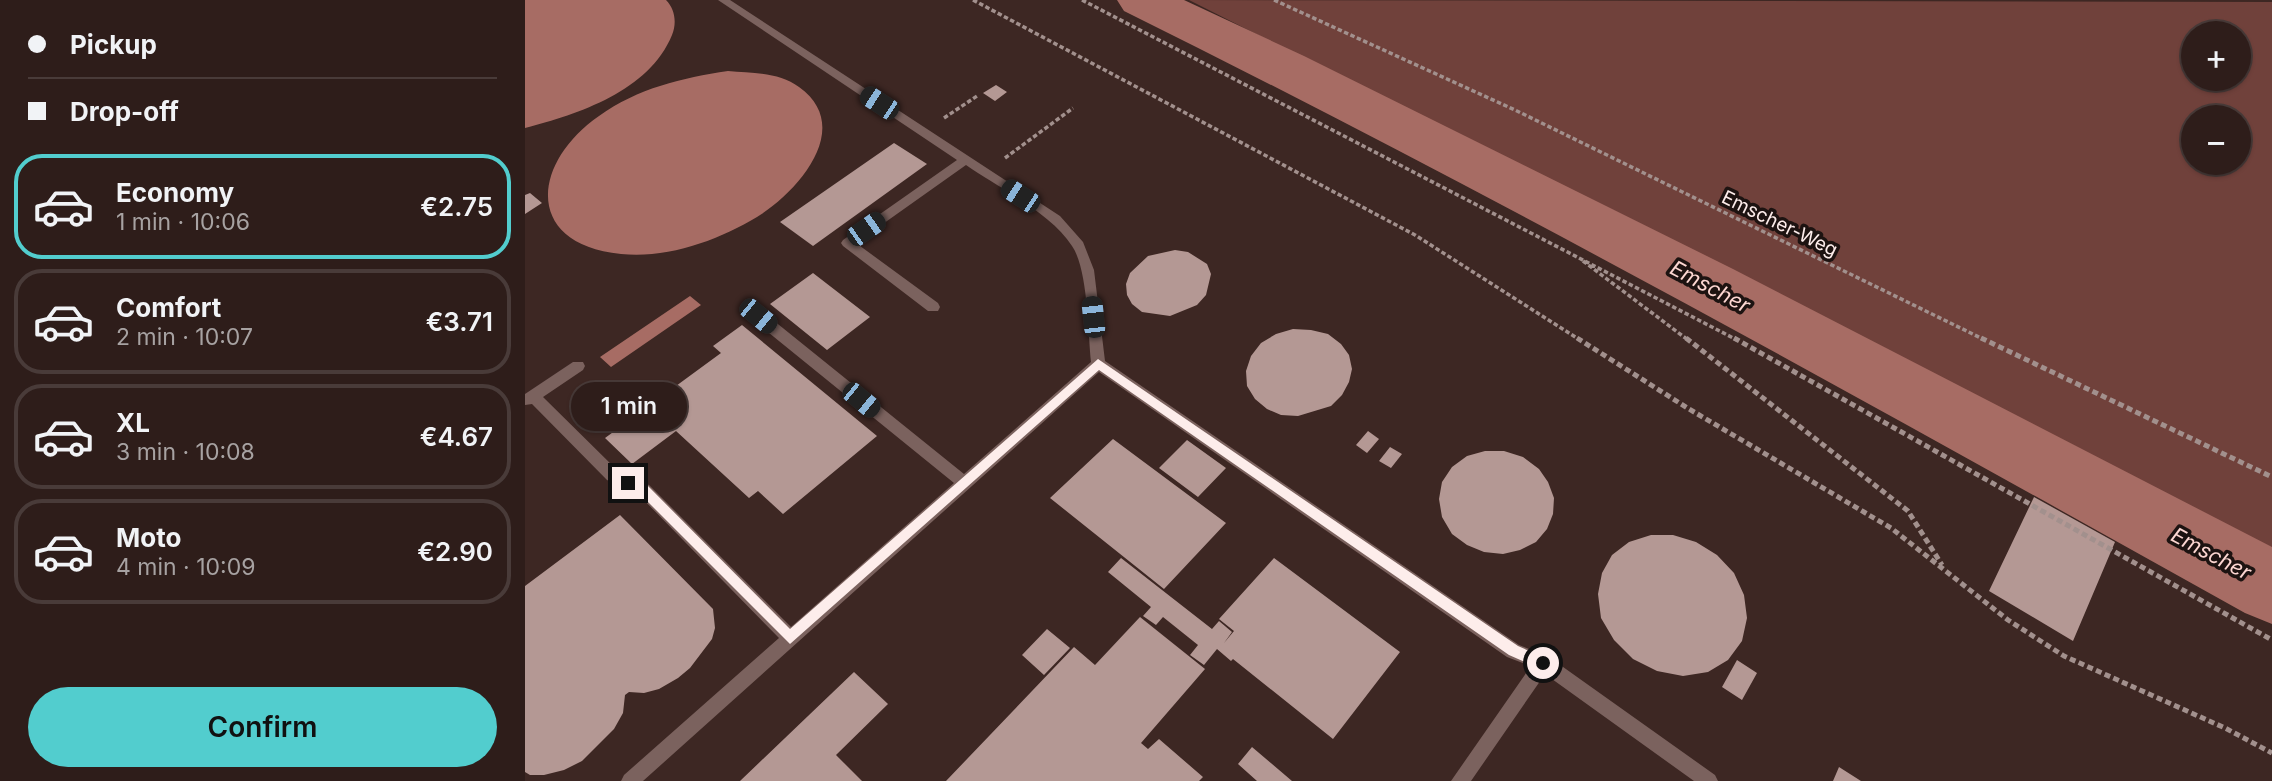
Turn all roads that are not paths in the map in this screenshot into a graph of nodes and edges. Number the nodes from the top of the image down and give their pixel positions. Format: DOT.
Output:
graph roads {
  1 [pos="723,0"];
  2 [pos="965,160"];
  3 [pos="933,307"];
  4 [pos="758,316"];
  5 [pos="1098,364"];
  6 [pos="578,366"];
  7 [pos="529,399"];
  8 [pos="964,483"];
  9 [pos="790,638"];
  10 [pos="1543,663"];
  11 [pos="630,781"];
  12 [pos="1460,781"];
  13 [pos="1709,781"];
  1 -- 2 [label="lane"];
  2 -- 3 [label="lane"];
  2 -- 5 [label="lane"];
  4 -- 8 [label="lane"];
  5 -- 8 [label="lane"];
  5 -- 10 [label="lane"];
  6 -- 7 [label="lane"];
  7 -- 9 [label="lane"];
  8 -- 9 [label="lane"];
  9 -- 11 [label="lane"];
  10 -- 12 [label="lane"];
  10 -- 13 [label="lane"];
}
